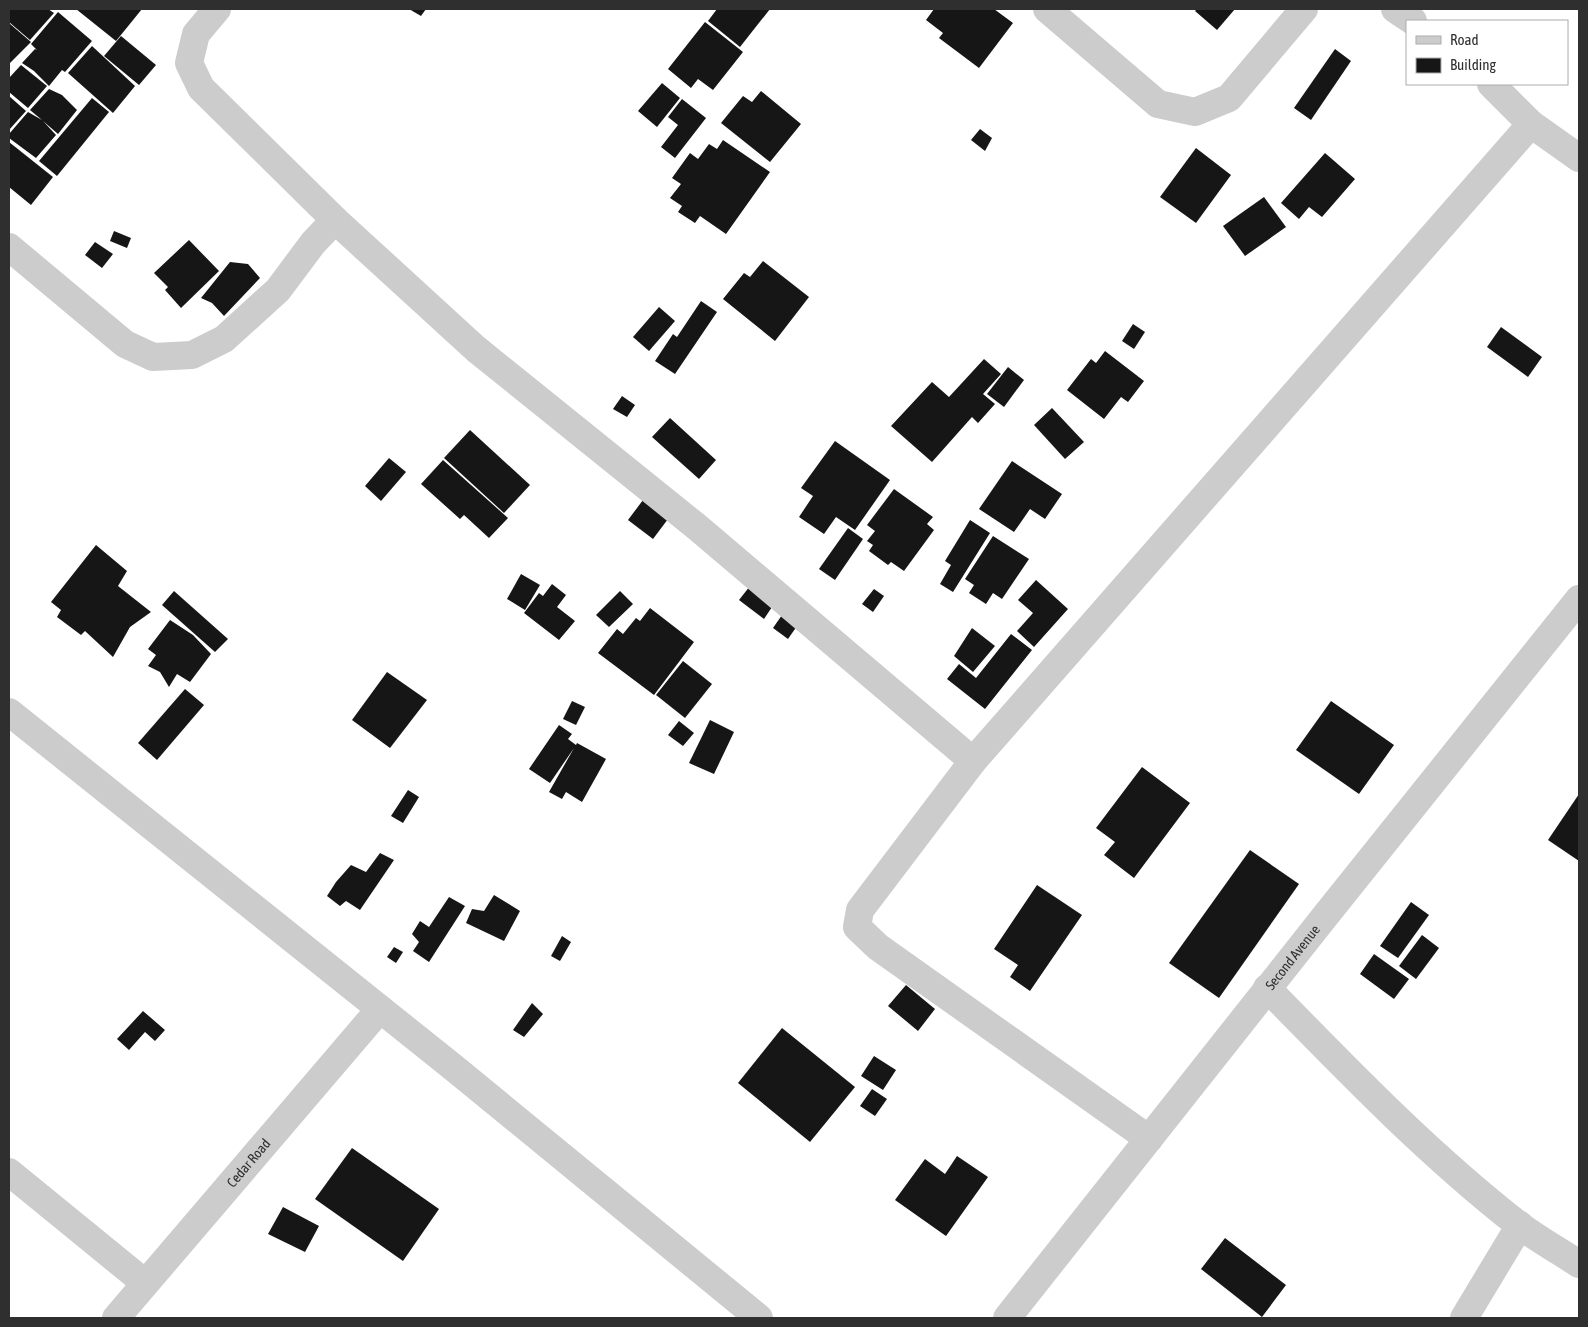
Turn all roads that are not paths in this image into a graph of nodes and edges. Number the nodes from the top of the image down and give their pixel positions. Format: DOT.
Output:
graph roads {
  1 [pos="217,9"];
  2 [pos="1047,9"];
  3 [pos="1304,9"];
  4 [pos="1396,9"];
  5 [pos="1412,20"];
  6 [pos="1492,85"];
  7 [pos="1531,124"];
  8 [pos="1579,158"];
  9 [pos="335,220"];
  10 [pos="9,247"];
  11 [pos="1579,599"];
  12 [pos="9,712"];
  13 [pos="973,761"];
  14 [pos="1268,988"];
  15 [pos="380,1009"];
  16 [pos="1149,1139"];
  17 [pos="9,1172"];
  18 [pos="1520,1225"];
  19 [pos="1579,1264"];
  20 [pos="145,1283"];
  21 [pos="116,1318"];
  22 [pos="760,1318"];
  23 [pos="1007,1318"];
  24 [pos="1464,1318"];
  1 -- 9 [label="street"];
  2 -- 3 [label="street"];
  4 -- 5 [label="street"];
  6 -- 7 [label="street"];
  7 -- 8 [label="street"];
  7 -- 13 [label="street"];
  9 -- 10 [label="street"];
  9 -- 13 [label="street"];
  11 -- 14 [label="street, Second Avenue"];
  12 -- 15 [label="street"];
  13 -- 16 [label="street"];
  14 -- 16 [label="street, Second Avenue"];
  14 -- 18 [label="street"];
  15 -- 20 [label="street, Cedar Road"];
  15 -- 22 [label="street"];
  16 -- 23 [label="street, Second Avenue"];
  17 -- 20 [label="street"];
  18 -- 19 [label="street"];
  18 -- 24 [label="street"];
  20 -- 21 [label="street, Cedar Road"];
}
